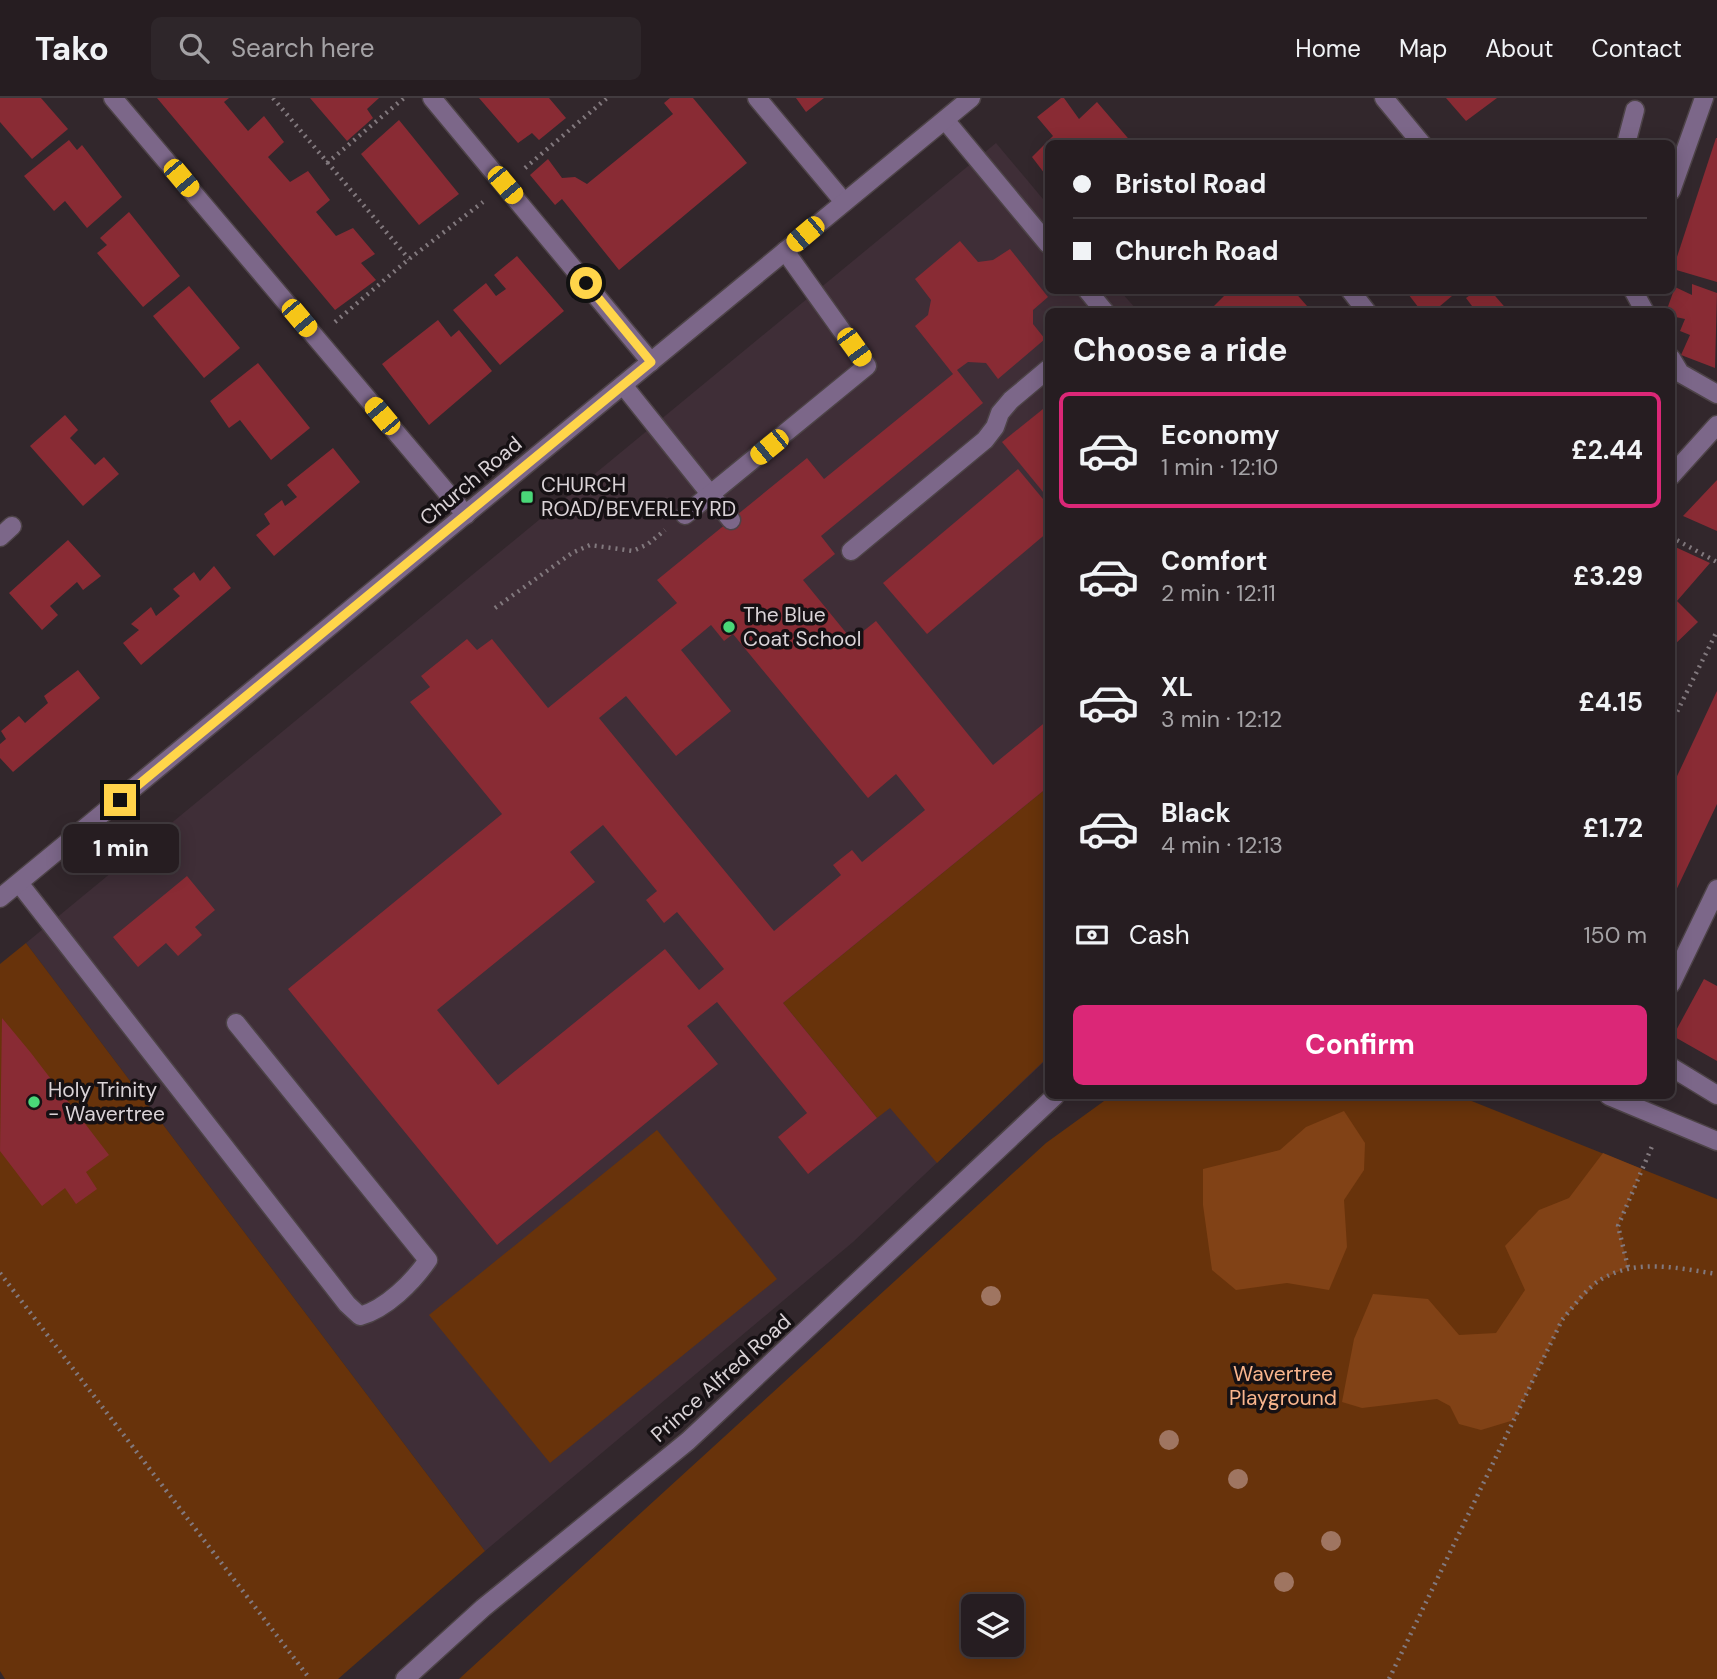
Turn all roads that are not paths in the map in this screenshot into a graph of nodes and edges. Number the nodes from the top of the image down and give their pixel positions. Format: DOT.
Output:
graph roads {
  1 [pos="113,98"];
  2 [pos="432,98"];
  3 [pos="757,98"];
  4 [pos="971,98"];
  5 [pos="1384,98"];
  6 [pos="1704,98"];
  7 [pos="1635,110"];
  8 [pos="945,120"];
  9 [pos="1419,140"];
  10 [pos="1627,140"];
  11 [pos="1675,180"];
  12 [pos="844,202"];
  13 [pos="1045,240"];
  14 [pos="785,251"];
  15 [pos="1090,294"];
  16 [pos="1353,294"];
  17 [pos="1102,308"];
  18 [pos="1364,308"];
  19 [pos="651,362"];
  20 [pos="1675,365"];
  21 [pos="1045,372"];
  22 [pos="623,385"];
  23 [pos="1717,394"];
  24 [pos="1715,431"];
  25 [pos="1675,472"];
  26 [pos="711,496"];
  27 [pos="466,514"];
  28 [pos="685,515"];
  29 [pos="731,520"];
  30 [pos="851,551"];
  31 [pos="19,883"];
  32 [pos="1717,889"];
  33 [pos="0,898"];
  34 [pos="1675,976"];
  35 [pos="236,1023"];
  36 [pos="1675,1069"];
  37 [pos="1717,1095"];
  38 [pos="1052,1099"];
  39 [pos="1616,1099"];
  40 [pos="1717,1141"];
  41 [pos="405,1679"];
  1 -- 27 [label="street"];
  2 -- 19 [label="street"];
  3 -- 12 [label="street"];
  4 -- 8 [label="street, Church Road"];
  5 -- 9 [label="street"];
  6 -- 11 [label="street"];
  7 -- 10 [label="street"];
  8 -- 12 [label="street, Church Road"];
  8 -- 13 [label="street"];
  12 -- 14 [label="street, Church Road"];
  14 -- 19 [label="street, Church Road"];
  14 -- 26 [label="street"];
  15 -- 17 [label="street"];
  16 -- 18 [label="street"];
  19 -- 22 [label="street, Church Road"];
  20 -- 23 [label="street"];
  21 -- 30 [label="street"];
  22 -- 26 [label="street"];
  22 -- 27 [label="street, Church Road"];
  24 -- 25 [label="street"];
  26 -- 28 [label="street"];
  26 -- 29 [label="street"];
  27 -- 31 [label="street, Church Road"];
  31 -- 33 [label="street, Church Road"];
  31 -- 35 [label="street"];
  32 -- 34 [label="street"];
  36 -- 37 [label="street"];
  38 -- 41 [label="street, Prince Alfred Road"];
  39 -- 40 [label="street"];
}
